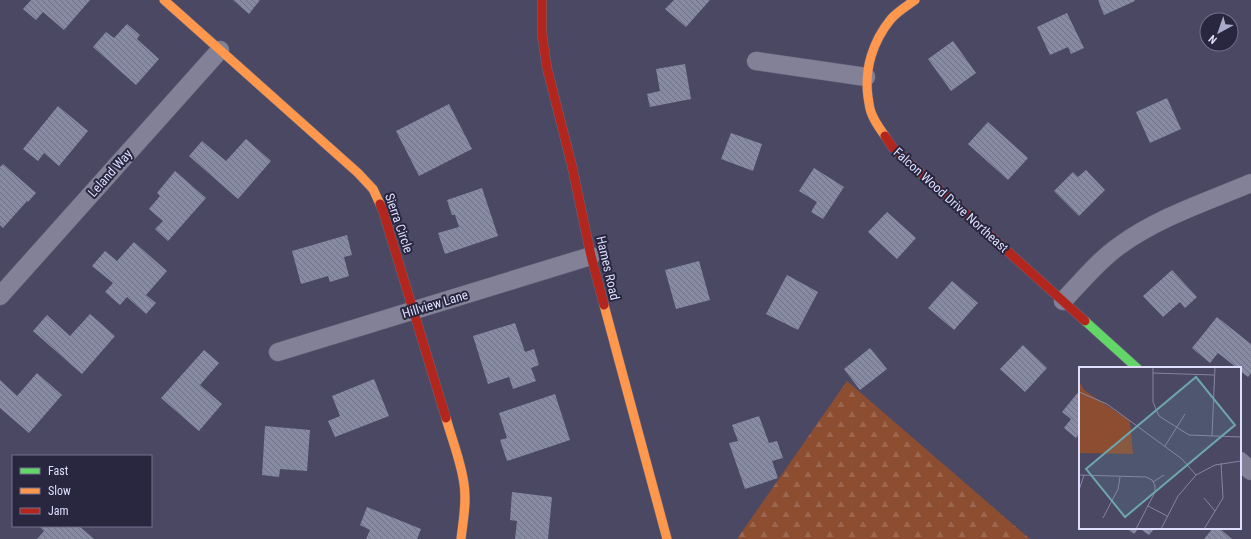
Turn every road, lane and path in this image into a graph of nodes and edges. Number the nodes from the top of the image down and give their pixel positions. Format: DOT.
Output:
graph roads {
  1 [pos="164,0"];
  2 [pos="542,0"];
  3 [pos="915,0"];
  4 [pos="220,50"];
  5 [pos="756,61"];
  6 [pos="866,78"];
  7 [pos="1251,183"];
  8 [pos="591,256"];
  9 [pos="0,296"];
  10 [pos="1063,301"];
  11 [pos="414,311"];
  12 [pos="278,352"];
  13 [pos="1136,367"];
  14 [pos="1241,462"];
  15 [pos="1251,471"];
  16 [pos="461,539"];
  17 [pos="667,539"];
  1 -- 4 [label="street, Sierra Circle"];
  2 -- 8 [label="street, Hames Road"];
  3 -- 6 [label="street, Falcon Wood Drive Northeast"];
  4 -- 9 [label="street, Leland Way"];
  4 -- 11 [label="street, Sierra Circle"];
  5 -- 6 [label="street"];
  6 -- 10 [label="street, Falcon Wood Drive Northeast"];
  7 -- 10 [label="street"];
  8 -- 11 [label="street, Hillview Lane"];
  8 -- 17 [label="street, Hames Road"];
  10 -- 13 [label="street, Falcon Wood Drive Northeast"];
  11 -- 12 [label="street, Hillview Lane"];
  11 -- 16 [label="street, Sierra Circle"];
  14 -- 15 [label="street"];
}
